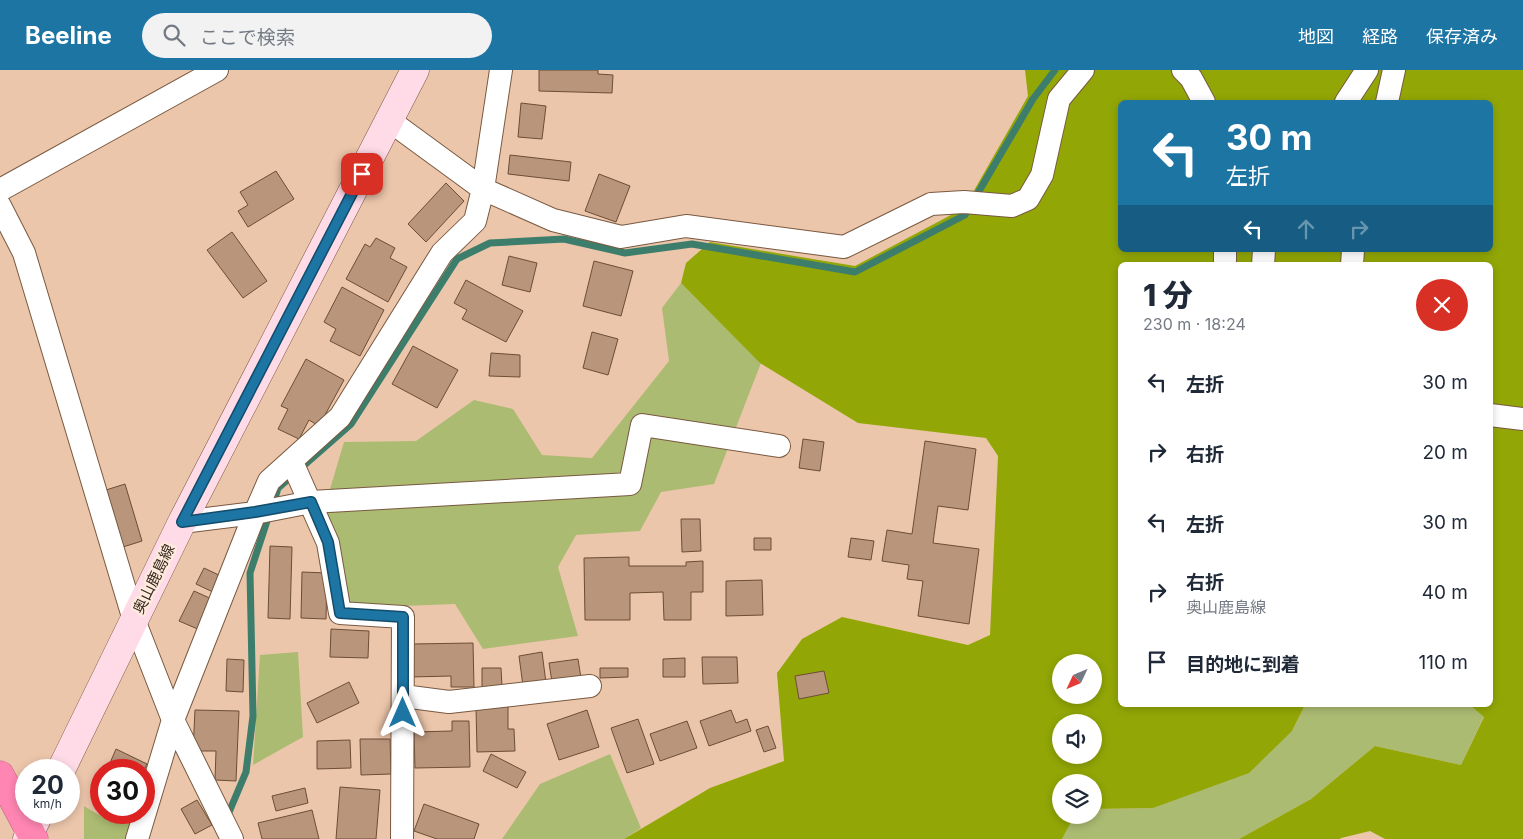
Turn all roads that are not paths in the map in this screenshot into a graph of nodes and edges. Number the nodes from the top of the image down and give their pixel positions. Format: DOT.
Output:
graph roads {
  1 [pos="217,70"];
  2 [pos="416,70"];
  3 [pos="501,70"];
  4 [pos="1083,70"];
  5 [pos="1183,70"];
  6 [pos="1366,70"];
  7 [pos="1394,70"];
  8 [pos="1203,100"];
  9 [pos="1347,100"];
  10 [pos="1386,100"];
  11 [pos="390,122"];
  12 [pos="483,189"];
  13 [pos="0,190"];
  14 [pos="0,206"];
  15 [pos="1493,415"];
  16 [pos="1523,420"];
  17 [pos="779,446"];
  18 [pos="296,470"];
  19 [pos="311,502"];
  20 [pos="255,512"];
  21 [pos="182,522"];
  22 [pos="134,620"];
  23 [pos="590,686"];
  24 [pos="403,696"];
  25 [pos="173,720"];
  26 [pos="66,759"];
  27 [pos="0,775"];
  28 [pos="33,831"];
  29 [pos="231,836"];
  30 [pos="137,839"];
  31 [pos="402,839"];
  1 -- 13 [label="street"];
  2 -- 11 [label="main road, 奥山鹿島線"];
  3 -- 12 [label="street"];
  4 -- 12 [label="street"];
  5 -- 8 [label="street"];
  6 -- 9 [label="street"];
  7 -- 10 [label="street"];
  11 -- 12 [label="street"];
  11 -- 21 [label="main road, 奥山鹿島線"];
  12 -- 18 [label="street"];
  14 -- 22 [label="street"];
  15 -- 16 [label="street"];
  17 -- 19 [label="street"];
  18 -- 19 [label="street"];
  18 -- 20 [label="street"];
  19 -- 20 [label="street"];
  19 -- 24 [label="street"];
  20 -- 21 [label="street"];
  20 -- 25 [label="street"];
  21 -- 22 [label="main road, 奥山鹿島線"];
  22 -- 25 [label="street"];
  22 -- 26 [label="main road, 奥山鹿島線"];
  23 -- 24 [label="street"];
  24 -- 31 [label="street"];
  25 -- 29 [label="street"];
  25 -- 30 [label="street"];
  27 -- 28 [label="highway"];
}
